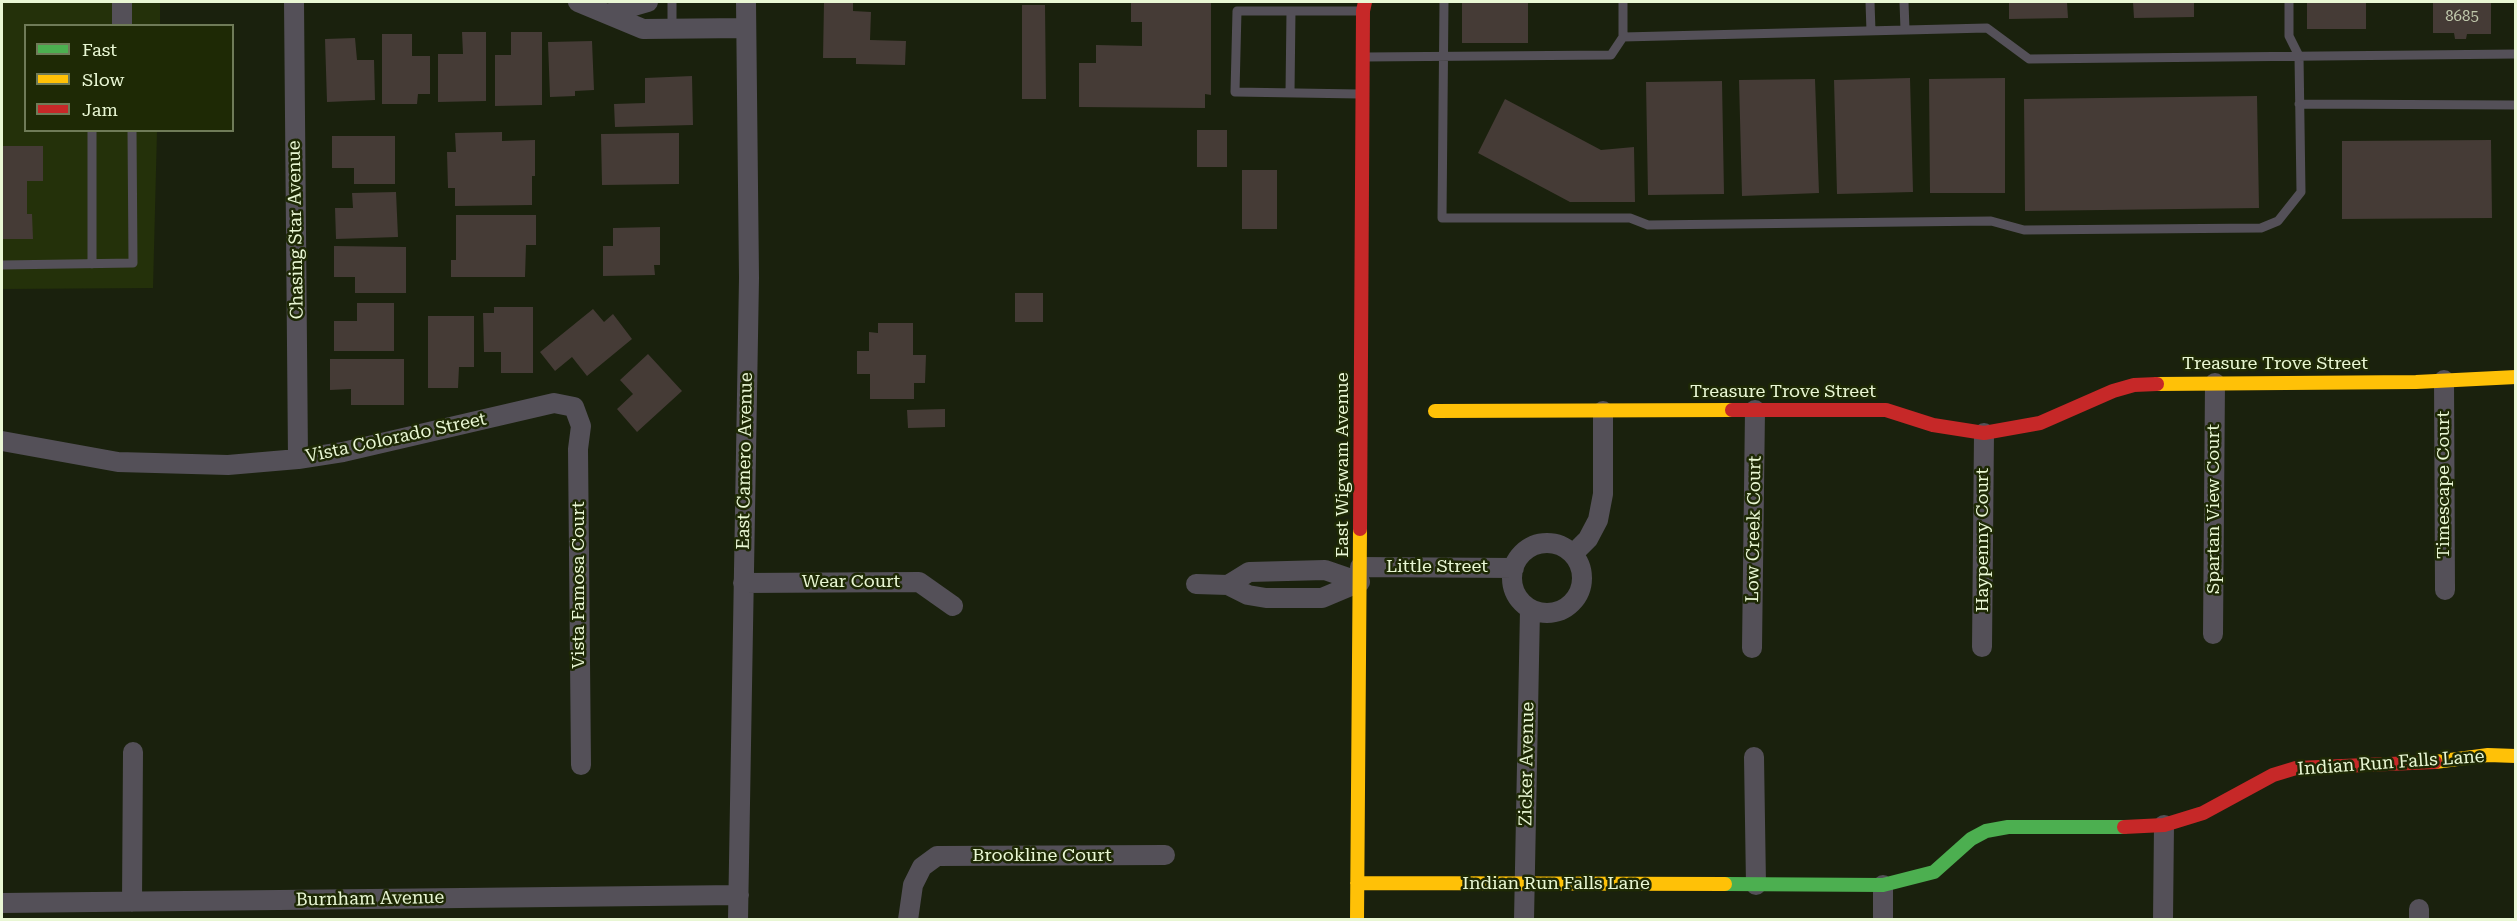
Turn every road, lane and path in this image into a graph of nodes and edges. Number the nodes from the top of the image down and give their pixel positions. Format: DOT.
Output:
graph roads {
  1 [pos="122,2"];
  2 [pos="294,2"];
  3 [pos="578,2"];
  4 [pos="648,2"];
  5 [pos="672,2"];
  6 [pos="746,2"];
  7 [pos="1444,2"];
  8 [pos="1623,2"];
  9 [pos="1870,2"];
  10 [pos="1904,2"];
  11 [pos="2289,2"];
  12 [pos="1362,5"];
  13 [pos="1291,11"];
  14 [pos="610,13"];
  15 [pos="122,24"];
  16 [pos="672,28"];
  17 [pos="746,28"];
  18 [pos="1905,30"];
  19 [pos="1870,31"];
  20 [pos="1623,37"];
  21 [pos="2516,54"];
  22 [pos="1444,56"];
  23 [pos="2299,56"];
  24 [pos="1364,57"];
  25 [pos="1290,93"];
  26 [pos="1364,94"];
  27 [pos="2299,104"];
  28 [pos="2516,105"];
  29 [pos="92,132"];
  30 [pos="132,132"];
  31 [pos="93,264"];
  32 [pos="2,265"];
  33 [pos="2516,377"];
  34 [pos="2444,380"];
  35 [pos="2215,383"];
  36 [pos="574,407"];
  37 [pos="1755,410"];
  38 [pos="1435,411"];
  39 [pos="1604,411"];
  40 [pos="1984,433"];
  41 [pos="2,441"];
  42 [pos="298,459"];
  43 [pos="1573,554"];
  44 [pos="1514,568"];
  45 [pos="1360,575"];
  46 [pos="743,582"];
  47 [pos="1196,584"];
  48 [pos="1228,585"];
  49 [pos="2445,590"];
  50 [pos="953,606"];
  51 [pos="1530,609"];
  52 [pos="2213,634"];
  53 [pos="1982,647"];
  54 [pos="1752,648"];
  55 [pos="134,752"];
  56 [pos="2516,756"];
  57 [pos="1754,758"];
  58 [pos="581,765"];
  59 [pos="2164,825"];
  60 [pos="1165,855"];
  61 [pos="1357,883"];
  62 [pos="1524,885"];
  63 [pos="1756,885"];
  64 [pos="1883,885"];
  65 [pos="739,895"];
  66 [pos="132,902"];
  67 [pos="2,903"];
  68 [pos="738,920"];
  69 [pos="908,920"];
  70 [pos="1356,920"];
  71 [pos="1524,920"];
  72 [pos="1883,920"];
  73 [pos="2163,920"];
  1 -- 15 [label="street"];
  2 -- 42 [label="street, Chasing Star Avenue"];
  3 -- 14 [label="street"];
  4 -- 14 [label="street"];
  5 -- 16 [label="lane"];
  6 -- 17 [label="street, East Camero Avenue"];
  7 -- 22 [label="lane"];
  8 -- 20 [label="lane"];
  9 -- 19 [label="lane"];
  10 -- 18 [label="lane"];
  11 -- 23 [label="lane"];
  12 -- 13 [label="lane"];
  12 -- 24 [label="street, East Wigwam Avenue"];
  13 -- 25 [label="lane"];
  13 -- 25 [label="lane"];
  14 -- 16 [label="street"];
  16 -- 17 [label="street"];
  17 -- 46 [label="street, East Camero Avenue"];
  18 -- 19 [label="lane"];
  18 -- 23 [label="lane"];
  19 -- 20 [label="lane"];
  20 -- 22 [label="lane"];
  21 -- 23 [label="lane"];
  22 -- 24 [label="lane"];
  22 -- 27 [label="lane"];
  23 -- 27 [label="lane"];
  24 -- 26 [label="street, East Wigwam Avenue"];
  25 -- 26 [label="lane"];
  26 -- 45 [label="street, East Wigwam Avenue"];
  27 -- 28 [label="lane"];
  29 -- 31 [label="lane"];
  30 -- 31 [label="lane"];
  31 -- 32 [label="lane"];
  33 -- 34 [label="street, Treasure Trove Street"];
  34 -- 35 [label="street, Treasure Trove Street"];
  34 -- 49 [label="street, Timescape Court"];
  35 -- 40 [label="street, Treasure Trove Street"];
  35 -- 52 [label="street, Spartan View Court"];
  36 -- 42 [label="street, Vista Colorado Street"];
  36 -- 58 [label="street, Vista Famosa Court"];
  37 -- 39 [label="street, Treasure Trove Street"];
  37 -- 40 [label="street, Treasure Trove Street"];
  37 -- 54 [label="street, Low Creek Court"];
  38 -- 39 [label="street, Treasure Trove Street"];
  39 -- 43 [label="street"];
  40 -- 53 [label="street, Haypenny Court"];
  41 -- 42 [label="street, Vista Colorado Street"];
  43 -- 44 [label="street"];
  43 -- 51 [label="street"];
  44 -- 45 [label="street, Little Street"];
  44 -- 51 [label="street"];
  45 -- 48 [label="street"];
  45 -- 48 [label="street"];
  45 -- 61 [label="street, East Wigwam Avenue"];
  46 -- 50 [label="street, Wear Court"];
  46 -- 65 [label="street, East Camero Avenue"];
  47 -- 48 [label="street"];
  51 -- 62 [label="street, Zicker Avenue"];
  55 -- 66 [label="street"];
  56 -- 59 [label="street, Indian Run Falls Lane"];
  57 -- 63 [label="street"];
  59 -- 64 [label="street, Indian Run Falls Lane"];
  59 -- 73 [label="street"];
  60 -- 69 [label="street, Brookline Court"];
  61 -- 62 [label="street, Indian Run Falls Lane"];
  61 -- 70 [label="street, East Wigwam Avenue"];
  62 -- 63 [label="street, Indian Run Falls Lane"];
  62 -- 71 [label="street, Zicker Avenue"];
  63 -- 64 [label="street, Indian Run Falls Lane"];
  64 -- 72 [label="street"];
  65 -- 66 [label="street, Burnham Avenue"];
  65 -- 68 [label="street, East Camero Avenue"];
  66 -- 67 [label="street, Burnham Avenue"];
}
